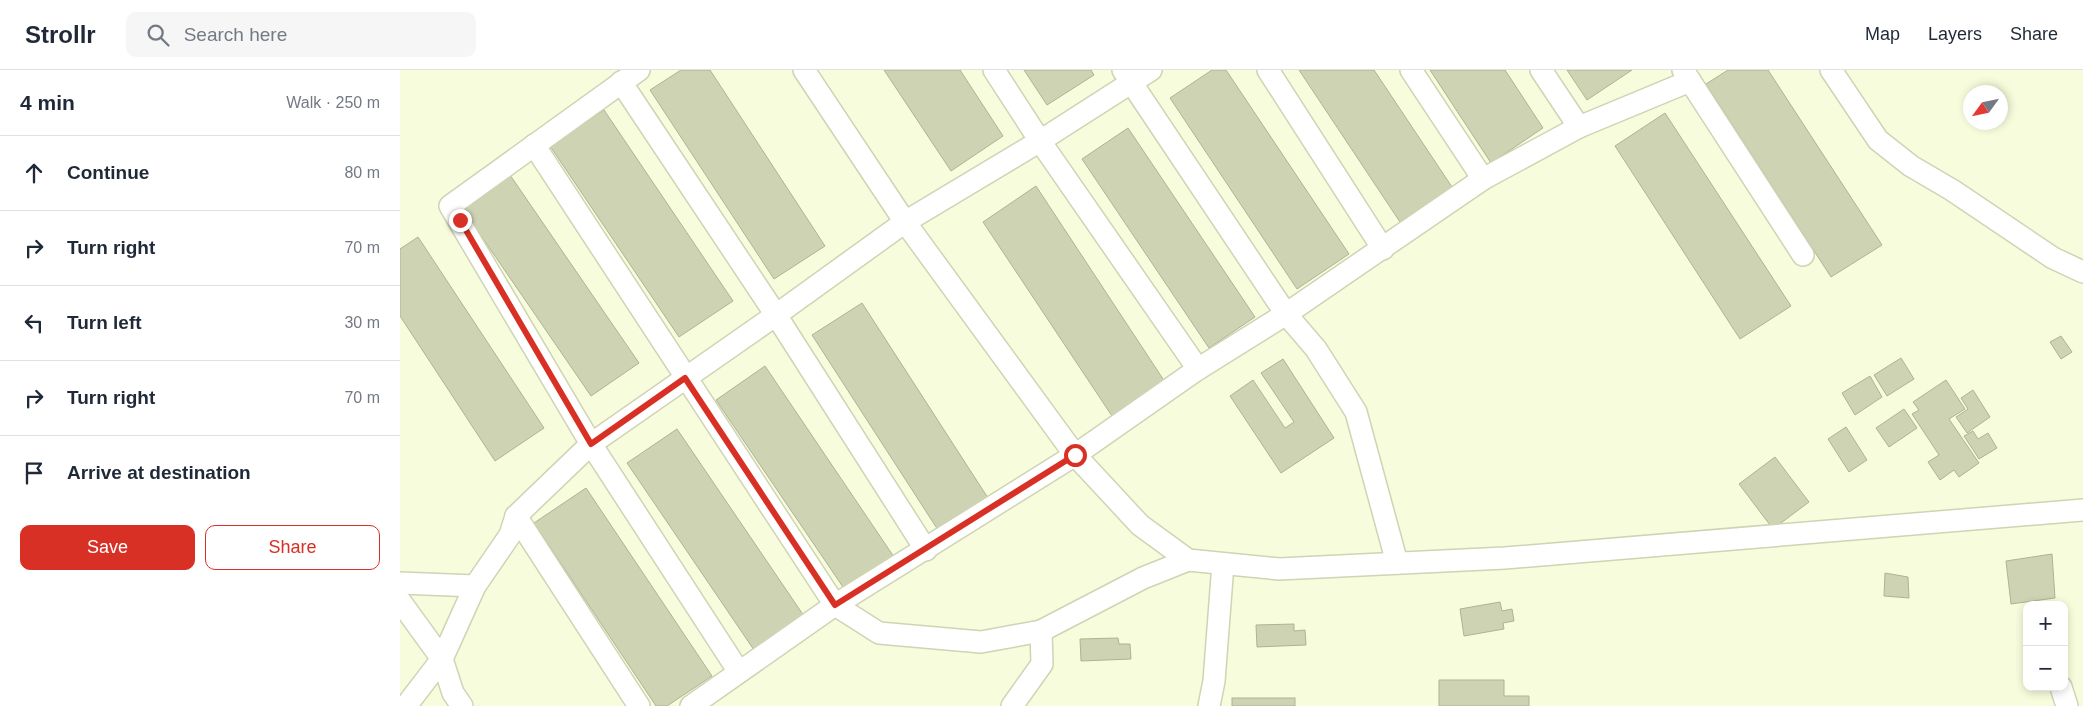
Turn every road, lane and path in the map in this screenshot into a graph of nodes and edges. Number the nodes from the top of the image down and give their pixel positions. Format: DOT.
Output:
graph roads {
  1 [pos="639,70"];
  2 [pos="804,70"];
  3 [pos="994,70"];
  4 [pos="1151,70"];
  5 [pos="1268,70"];
  6 [pos="1411,70"];
  7 [pos="1541,70"];
  8 [pos="1831,70"];
  9 [pos="1686,75"];
  10 [pos="1126,76"];
  11 [pos="621,82"];
  12 [pos="1579,127"];
  13 [pos="1040,141"];
  14 [pos="534,145"];
  15 [pos="1483,179"];
  16 [pos="905,222"];
  17 [pos="1383,249"];
  18 [pos="1803,255"];
  19 [pos="2083,272"];
  20 [pos="1286,314"];
  21 [pos="776,315"];
  22 [pos="1198,369"];
  23 [pos="685,378"];
  24 [pos="591,444"];
  25 [pos="1075,455"];
  26 [pos="2083,510"];
  27 [pos="516,516"];
  28 [pos="926,550"];
  29 [pos="1188,560"];
  30 [pos="1397,563"];
  31 [pos="1223,564"];
  32 [pos="400,583"];
  33 [pos="475,586"];
  34 [pos="400,601"];
  35 [pos="835,605"];
  36 [pos="1041,631"];
  37 [pos="442,659"];
  38 [pos="740,672"];
  39 [pos="2062,691"];
  40 [pos="406,706"];
  41 [pos="462,706"];
  42 [pos="639,706"];
  43 [pos="691,706"];
  44 [pos="1012,706"];
  45 [pos="1208,706"];
  46 [pos="2068,706"];
  1 -- 11 [label="street"];
  2 -- 16 [label="street"];
  3 -- 13 [label="street"];
  4 -- 10 [label="street"];
  5 -- 17 [label="street"];
  6 -- 15 [label="street"];
  7 -- 12 [label="street"];
  8 -- 19 [label="street"];
  9 -- 12 [label="street"];
  9 -- 18 [label="street"];
  10 -- 13 [label="street"];
  10 -- 20 [label="street"];
  11 -- 14 [label="street"];
  11 -- 21 [label="street"];
  12 -- 15 [label="street"];
  13 -- 16 [label="street"];
  13 -- 22 [label="street"];
  14 -- 23 [label="street"];
  14 -- 24 [label="street"];
  15 -- 17 [label="street"];
  16 -- 21 [label="street"];
  16 -- 25 [label="street"];
  17 -- 20 [label="street"];
  20 -- 22 [label="street"];
  20 -- 30 [label="street"];
  21 -- 23 [label="street"];
  21 -- 28 [label="street"];
  22 -- 25 [label="street"];
  23 -- 24 [label="street"];
  23 -- 35 [label="street"];
  24 -- 27 [label="street"];
  24 -- 38 [label="street"];
  25 -- 28 [label="street"];
  25 -- 29 [label="street"];
  26 -- 30 [label="street"];
  27 -- 33 [label="street"];
  27 -- 42 [label="street"];
  28 -- 35 [label="street"];
  29 -- 31 [label="street"];
  29 -- 36 [label="street"];
  30 -- 31 [label="street"];
  31 -- 45 [label="street"];
  32 -- 33 [label="street"];
  33 -- 37 [label="street"];
  34 -- 37 [label="street"];
  35 -- 36 [label="street"];
  35 -- 38 [label="street"];
  36 -- 44 [label="street"];
  37 -- 40 [label="street"];
  37 -- 41 [label="street"];
  38 -- 43 [label="street"];
  39 -- 46 [label="street"];
}
